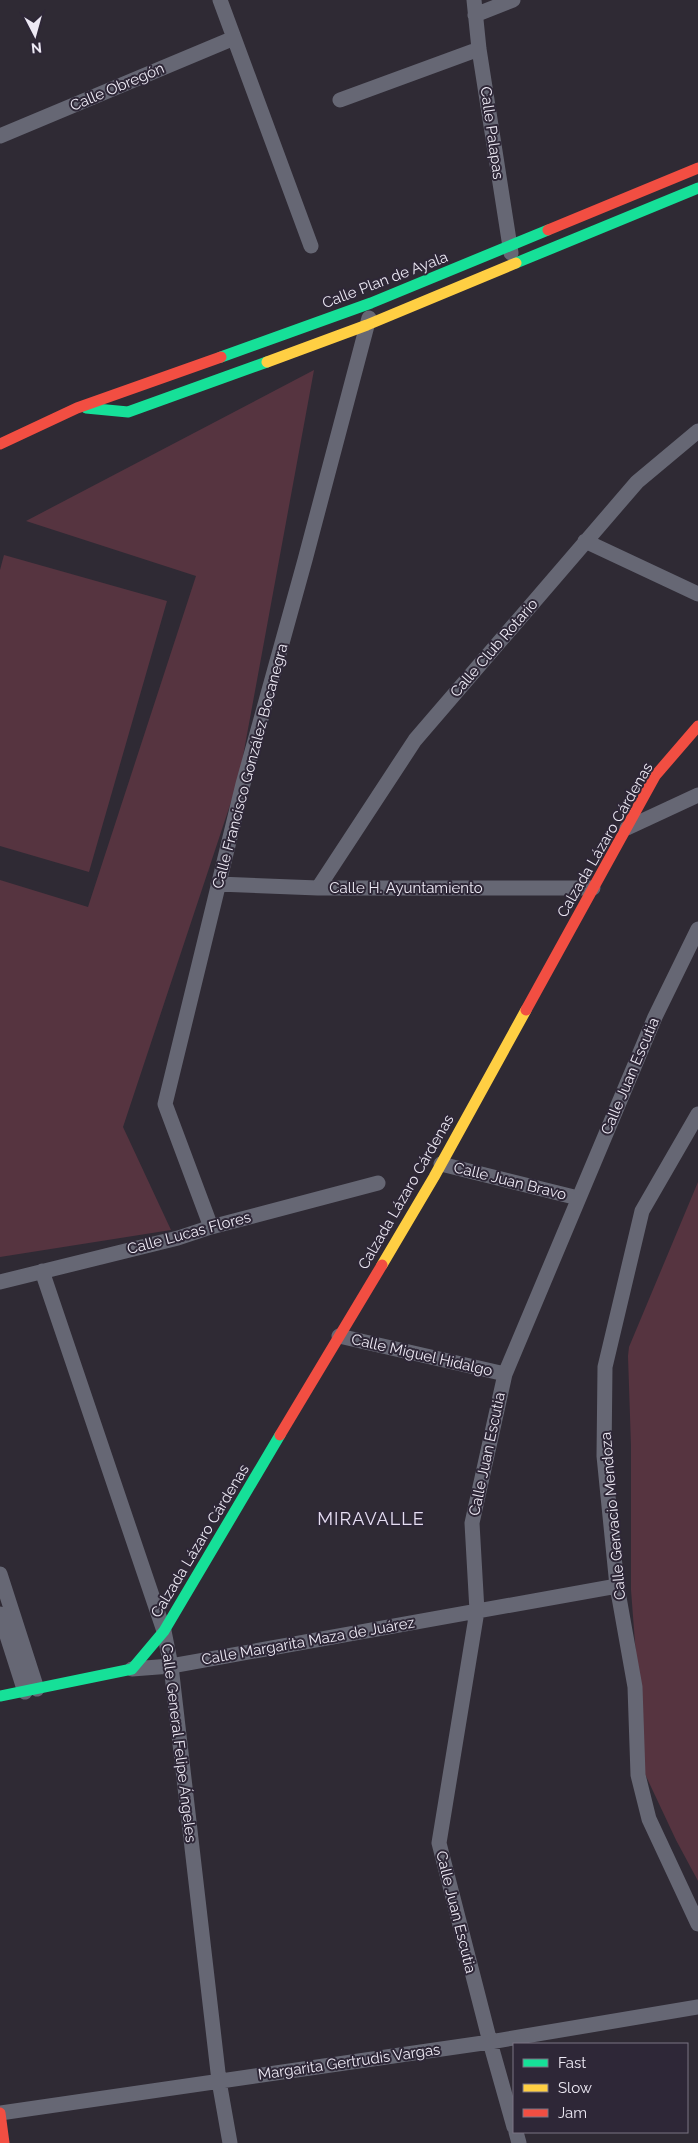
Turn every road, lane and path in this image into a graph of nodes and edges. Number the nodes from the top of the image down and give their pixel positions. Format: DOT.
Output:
graph roads {
  1 [pos="220,0"];
  2 [pos="474,0"];
  3 [pos="513,0"];
  4 [pos="475,15"];
  5 [pos="234,38"];
  6 [pos="479,49"];
  7 [pos="340,100"];
  8 [pos="0,136"];
  9 [pos="698,168"];
  10 [pos="698,188"];
  11 [pos="311,246"];
  12 [pos="508,247"];
  13 [pos="515,264"];
  14 [pos="372,303"];
  15 [pos="367,325"];
  16 [pos="77,408"];
  17 [pos="698,430"];
  18 [pos="0,444"];
  19 [pos="585,542"];
  20 [pos="698,594"];
  21 [pos="698,726"];
  22 [pos="698,795"];
  23 [pos="627,828"];
  24 [pos="218,884"];
  25 [pos="318,888"];
  26 [pos="593,888"];
  27 [pos="698,929"];
  28 [pos="698,1114"];
  29 [pos="441,1164"];
  30 [pos="378,1182"];
  31 [pos="578,1198"];
  32 [pos="212,1227"];
  33 [pos="42,1271"];
  34 [pos="0,1282"];
  35 [pos="339,1336"];
  36 [pos="505,1374"];
  37 [pos="0,1574"];
  38 [pos="617,1586"];
  39 [pos="477,1611"];
  40 [pos="0,1614"];
  41 [pos="164,1631"];
  42 [pos="171,1666"];
  43 [pos="132,1669"];
  44 [pos="31,1691"];
  45 [pos="0,1696"];
  46 [pos="698,1924"];
  47 [pos="698,2007"];
  48 [pos="490,2042"];
  49 [pos="218,2081"];
  50 [pos="0,2113"];
  51 [pos="513,2123"];
  52 [pos="4,2143"];
  53 [pos="230,2143"];
  1 -- 5 [label="street"];
  2 -- 4 [label="street, Calle Palapas"];
  3 -- 4 [label="street"];
  4 -- 6 [label="street, Calle Palapas"];
  5 -- 8 [label="street, Calle Obregón"];
  5 -- 11 [label="street"];
  6 -- 7 [label="street"];
  6 -- 12 [label="street, Calle Palapas"];
  9 -- 12 [label="street, Calle Plan de Ayala"];
  10 -- 13 [label="street, Calle Plan de Ayala"];
  12 -- 13 [label="street, Calle Palapas"];
  12 -- 14 [label="street, Calle Plan de Ayala"];
  13 -- 15 [label="street, Calle Plan de Ayala"];
  14 -- 15 [label="street, Calle Francisco González Bocanegra"];
  14 -- 16 [label="street, Calle Plan de Ayala"];
  15 -- 16 [label="street, Calle Plan de Ayala"];
  15 -- 24 [label="street, Calle Francisco González Bocanegra"];
  16 -- 18 [label="street, Calle Plan de Ayala"];
  17 -- 19 [label="street, Calle Club Rotario"];
  19 -- 20 [label="street"];
  19 -- 25 [label="street, Calle Club Rotario"];
  21 -- 23 [label="street, Calzada Lázaro Cárdenas"];
  22 -- 23 [label="street"];
  23 -- 26 [label="street, Calzada Lázaro Cárdenas"];
  24 -- 25 [label="street, Calle H. Ayuntamiento"];
  24 -- 32 [label="street, Calle Francisco González Bocanegra"];
  25 -- 26 [label="street, Calle H. Ayuntamiento"];
  26 -- 29 [label="street, Calzada Lázaro Cárdenas"];
  27 -- 31 [label="street, Calle Juan Escutia"];
  28 -- 38 [label="street, Calle Gervacio Mendoza"];
  29 -- 31 [label="street, Calle Juan Bravo"];
  29 -- 35 [label="street, Calzada Lázaro Cárdenas"];
  30 -- 32 [label="street, Calle Lucas Flores"];
  31 -- 36 [label="street, Calle Juan Escutia"];
  32 -- 33 [label="street, Calle Lucas Flores"];
  33 -- 34 [label="street, Calle Lucas Flores"];
  33 -- 41 [label="street, Calle General Felipe Ángeles"];
  35 -- 36 [label="street, Calle Miguel Hidalgo"];
  35 -- 41 [label="street, Calzada Lázaro Cárdenas"];
  36 -- 39 [label="street, Calle Juan Escutia"];
  37 -- 44 [label="street"];
  38 -- 39 [label="street, Calle Margarita Maza de Juárez"];
  38 -- 46 [label="street, Calle Gervacio Mendoza"];
  39 -- 42 [label="street, Calle Margarita Maza de Juárez"];
  39 -- 48 [label="street, Calle Juan Escutia"];
  40 -- 44 [label="street"];
  41 -- 42 [label="street, Calle General Felipe Ángeles"];
  41 -- 43 [label="street, Calzada Lázaro Cárdenas"];
  42 -- 43 [label="street, Calle Margarita Maza de Juárez"];
  42 -- 49 [label="street, Calle General Felipe Ángeles"];
  43 -- 44 [label="street, Calle Margarita Maza de Juárez"];
  44 -- 45 [label="street, Calle Margarita Maza de Juárez"];
  47 -- 48 [label="street, Margarita Gertrudis Vargas"];
  48 -- 49 [label="street, Margarita Gertrudis Vargas"];
  48 -- 51 [label="street, Calle Juan Escutia"];
  49 -- 50 [label="street, Margarita Gertrudis Vargas"];
  49 -- 53 [label="street, Calle General Felipe Ángeles"];
  50 -- 52 [label="street"];
}
